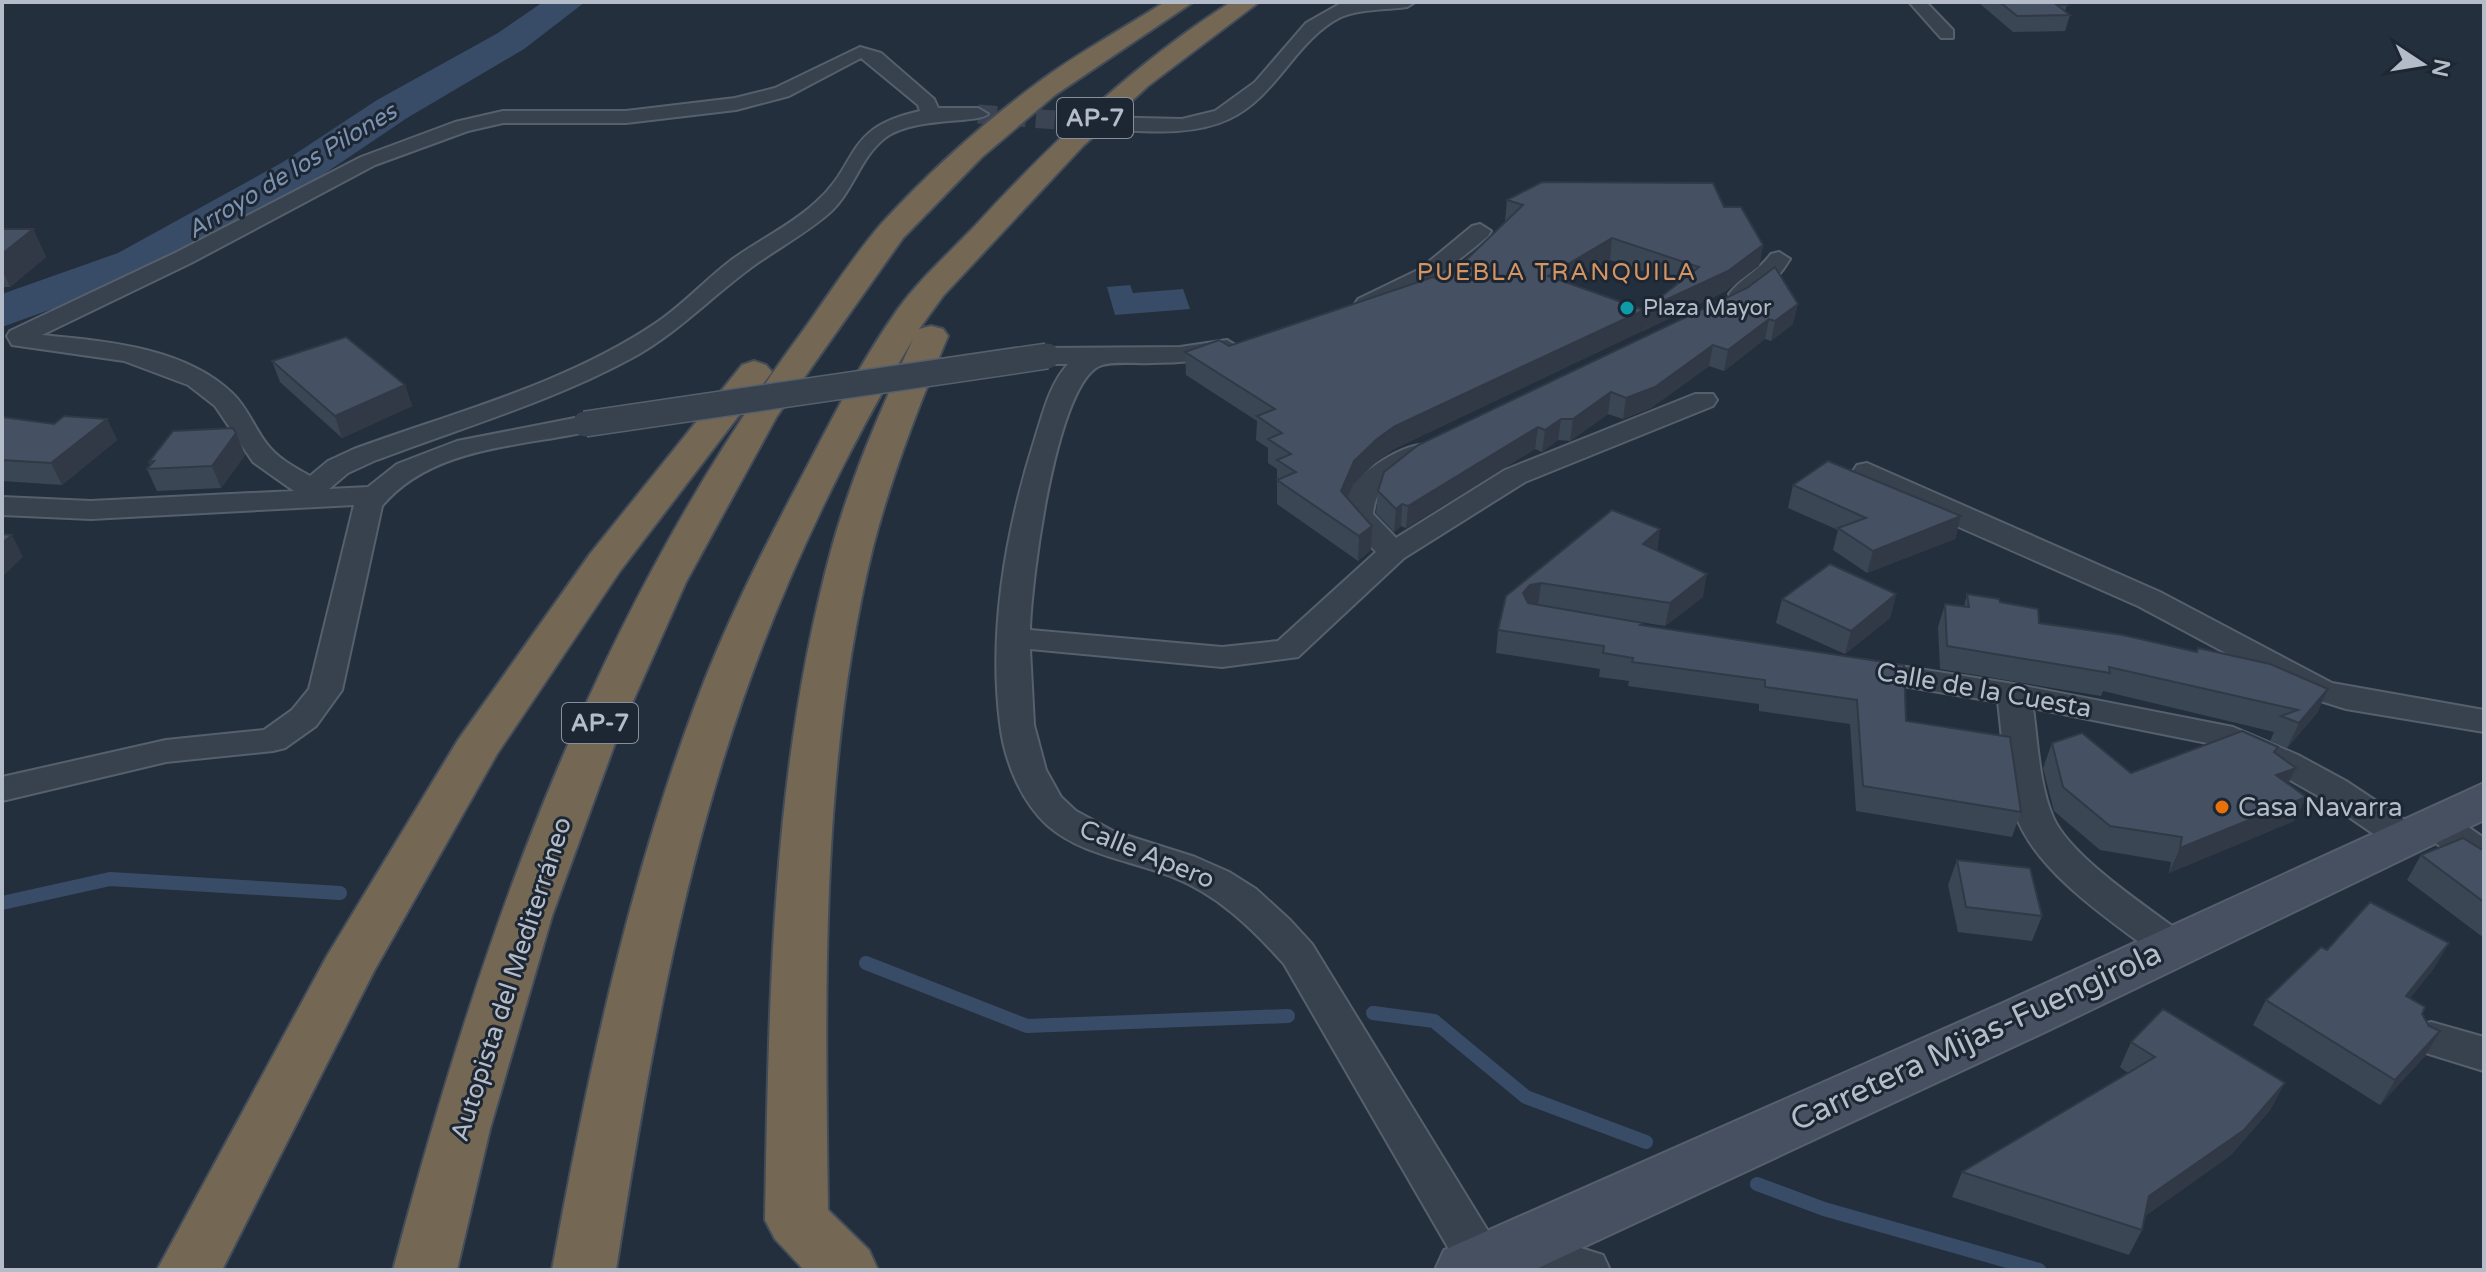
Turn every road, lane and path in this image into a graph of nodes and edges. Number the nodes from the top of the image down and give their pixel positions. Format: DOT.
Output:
graph roads {
  1 [pos="1181,2"];
  2 [pos="1247,2"];
  3 [pos="1407,2"];
  4 [pos="1917,2"];
  5 [pos="1347,6"];
  6 [pos="1947,34"];
  7 [pos="930,113"];
  8 [pos="978,114"];
  9 [pos="1096,123"];
  10 [pos="892,231"];
  11 [pos="1480,231"];
  12 [pos="963,256"];
  13 [pos="1779,259"];
  14 [pos="1719,307"];
  15 [pos="1349,310"];
  16 [pos="1247,342"];
  17 [pos="1099,357"];
  18 [pos="1704,400"];
  19 [pos="1448,438"];
  20 [pos="1867,471"];
  21 [pos="312,493"];
  22 [pos="374,495"];
  23 [pos="2,506"];
  24 [pos="1393,552"];
  25 [pos="1015,638"];
  26 [pos="1830,664"];
  27 [pos="2014,694"];
  28 [pos="2484,721"];
  29 [pos="2,789"];
  30 [pos="2441,820"];
  31 [pos="2484,857"];
  32 [pos="2172,946"];
  33 [pos="2431,1038"];
  34 [pos="2484,1054"];
  35 [pos="799,1245"];
  36 [pos="1489,1260"];
  37 [pos="189,1270"];
  38 [pos="425,1270"];
  39 [pos="584,1270"];
  40 [pos="846,1270"];
  41 [pos="1586,1270"];
  1 -- 10 [label="highway, Autopista del Mediterráneo / AP-7"];
  2 -- 12 [label="highway, AP-7"];
  3 -- 5 [label="street"];
  4 -- 6 [label="street"];
  5 -- 9 [label="street"];
  7 -- 8 [label="street"];
  7 -- 21 [label="street"];
  7 -- 21 [label="street"];
  10 -- 37 [label="highway"];
  10 -- 38 [label="highway, Autopista del Mediterráneo / AP-7"];
  11 -- 15 [label="street"];
  12 -- 35 [label="highway"];
  12 -- 39 [label="highway, AP-7"];
  13 -- 14 [label="street"];
  16 -- 17 [label="street"];
  17 -- 22 [label="street, bridge"];
  17 -- 25 [label="street, Calle Apero"];
  18 -- 24 [label="street"];
  19 -- 24 [label="street"];
  20 -- 28 [label="street"];
  21 -- 22 [label="street"];
  21 -- 23 [label="street"];
  22 -- 29 [label="street"];
  24 -- 25 [label="street"];
  25 -- 36 [label="street, Calle Apero"];
  26 -- 27 [label="street, Calle de la Cuesta"];
  27 -- 30 [label="street, Calle de la Cuesta"];
  27 -- 32 [label="street"];
  30 -- 31 [label="street, Calle de la Cuesta"];
  30 -- 32 [label="main road, Carretera Mijas-Fuengirola"];
  32 -- 36 [label="main road, Carretera Mijas-Fuengirola"];
  33 -- 34 [label="street"];
  35 -- 40 [label="highway"];
  36 -- 41 [label="street"];
}
